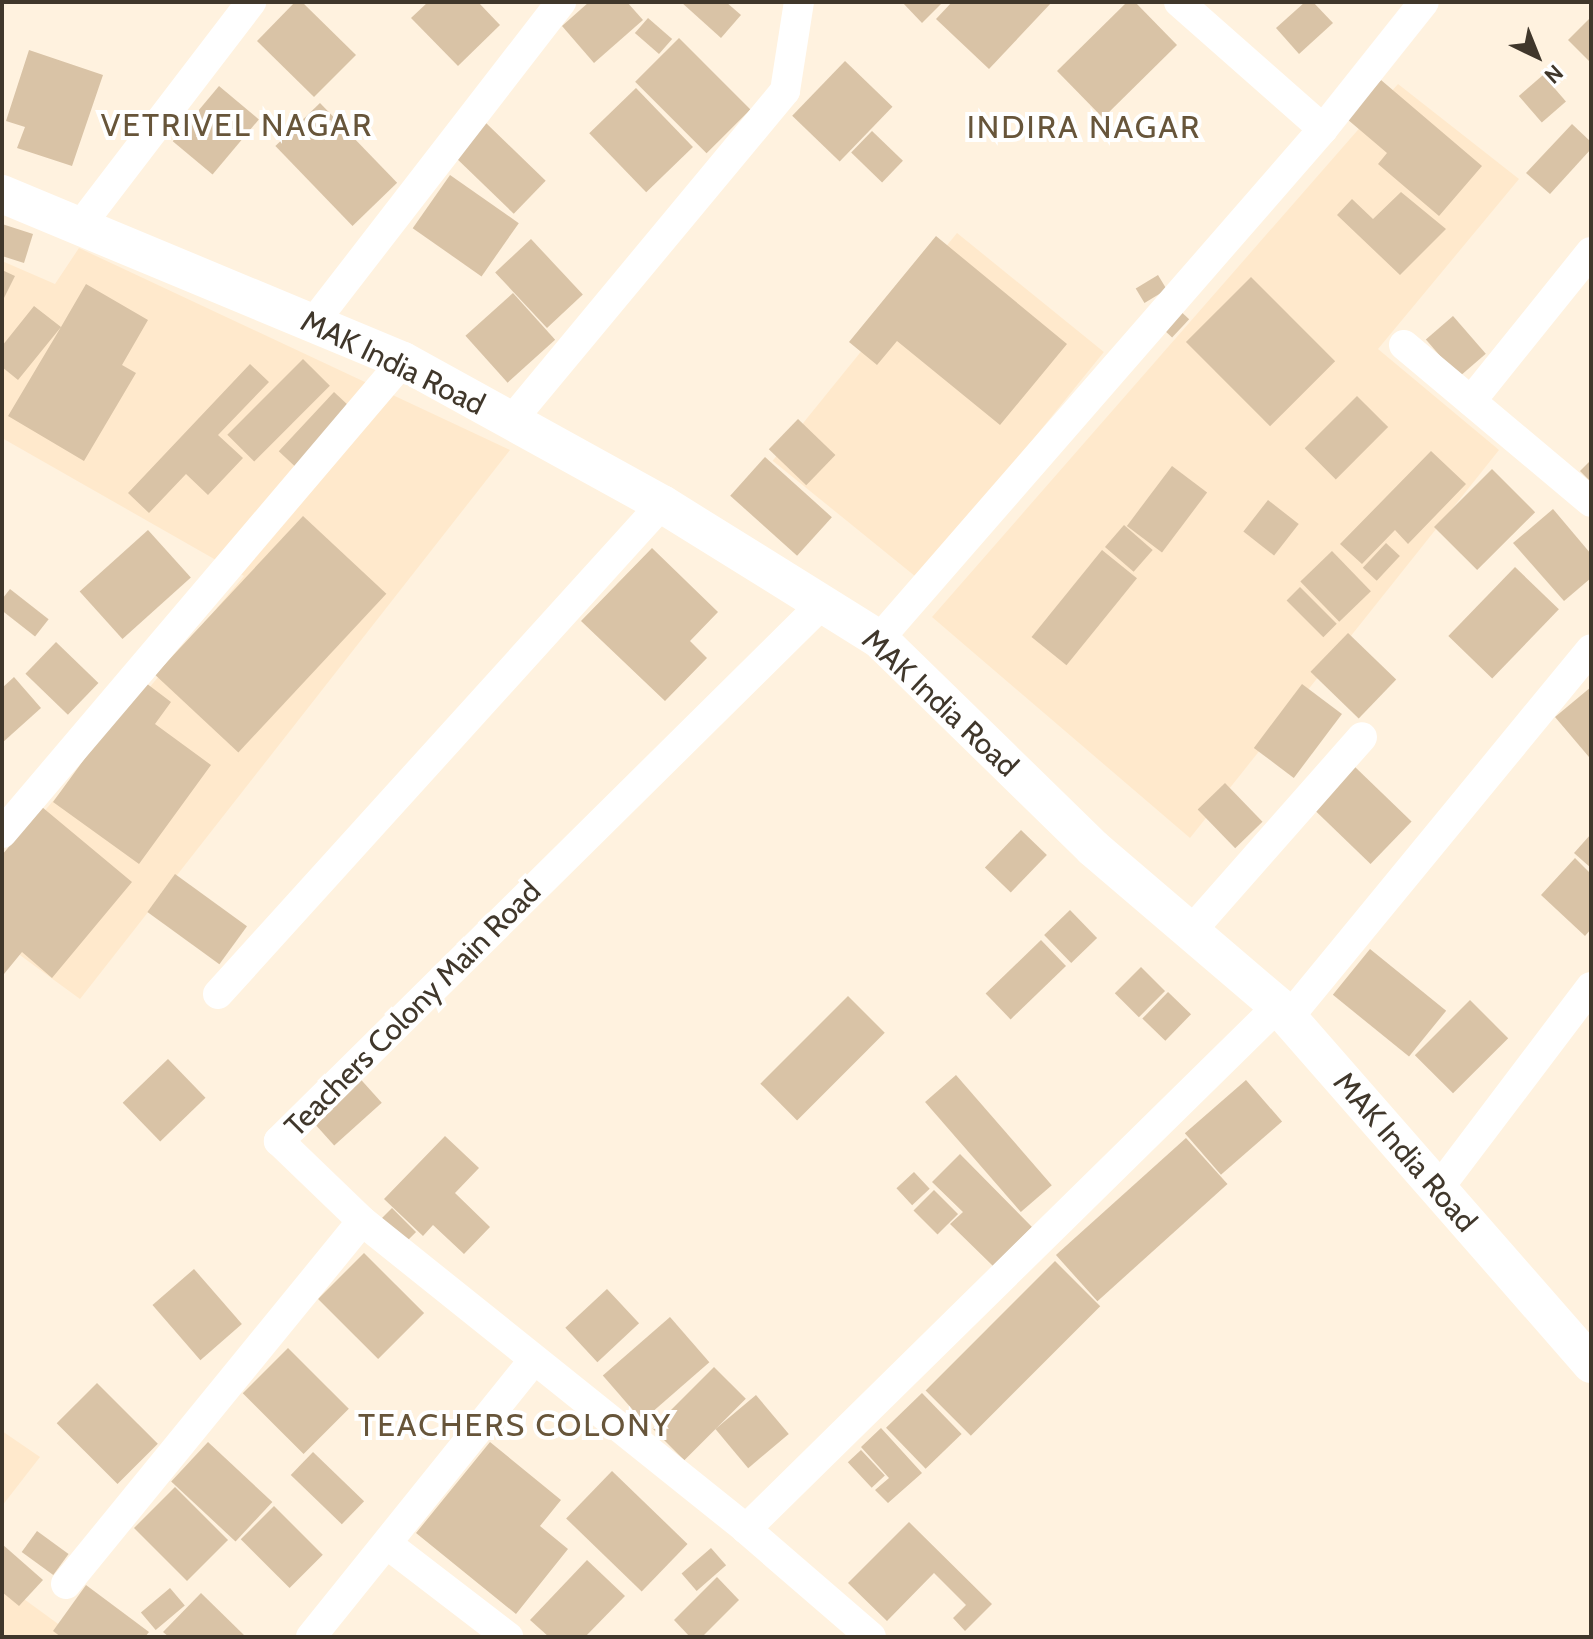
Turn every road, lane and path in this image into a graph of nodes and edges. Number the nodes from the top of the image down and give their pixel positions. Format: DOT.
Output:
graph roads {
  1 [pos="251,2"];
  2 [pos="561,2"];
  3 [pos="799,2"];
  4 [pos="1179,2"];
  5 [pos="1424,2"];
  6 [pos="1323,129"];
  7 [pos="2,194"];
  8 [pos="80,226"];
  9 [pos="1591,252"];
  10 [pos="313,323"];
  11 [pos="1404,345"];
  12 [pos="403,361"];
  13 [pos="1471,401"];
  14 [pos="511,421"];
  15 [pos="1591,502"];
  16 [pos="662,504"];
  17 [pos="822,604"];
  18 [pos="879,639"];
  19 [pos="1591,649"];
  20 [pos="1362,737"];
  21 [pos="2,833"];
  22 [pos="1192,930"];
  23 [pos="1591,987"];
  24 [pos="218,994"];
  25 [pos="1283,1012"];
  26 [pos="1438,1189"];
  27 [pos="362,1221"];
  28 [pos="534,1360"];
  29 [pos="1591,1364"];
  30 [pos="746,1529"];
  31 [pos="387,1544"];
  32 [pos="66,1584"];
  33 [pos="311,1637"];
  34 [pos="508,1637"];
  35 [pos="871,1637"];
  1 -- 8 [label="street"];
  2 -- 10 [label="street"];
  3 -- 14 [label="street"];
  4 -- 6 [label="street"];
  5 -- 6 [label="street"];
  6 -- 18 [label="street"];
  7 -- 8 [label="street, MAK India Road"];
  8 -- 10 [label="street, MAK India Road"];
  9 -- 13 [label="street"];
  10 -- 12 [label="street, MAK India Road"];
  11 -- 13 [label="street"];
  12 -- 14 [label="street, MAK India Road"];
  12 -- 21 [label="street"];
  13 -- 15 [label="street"];
  14 -- 16 [label="street, MAK India Road"];
  16 -- 17 [label="street, MAK India Road"];
  16 -- 24 [label="street"];
  17 -- 18 [label="street, MAK India Road"];
  17 -- 27 [label="street, Teachers Colony Main Road"];
  18 -- 22 [label="street, MAK India Road"];
  19 -- 25 [label="street"];
  20 -- 22 [label="street"];
  22 -- 25 [label="street, MAK India Road"];
  23 -- 26 [label="street"];
  25 -- 26 [label="street, MAK India Road"];
  25 -- 30 [label="street"];
  26 -- 29 [label="street, MAK India Road"];
  27 -- 28 [label="street, Teachers Colony Main Road"];
  27 -- 32 [label="street"];
  28 -- 30 [label="street, Teachers Colony Main Road"];
  28 -- 31 [label="street"];
  30 -- 35 [label="street, Teachers Colony Main Road"];
  31 -- 33 [label="street"];
  31 -- 34 [label="street"];
}
